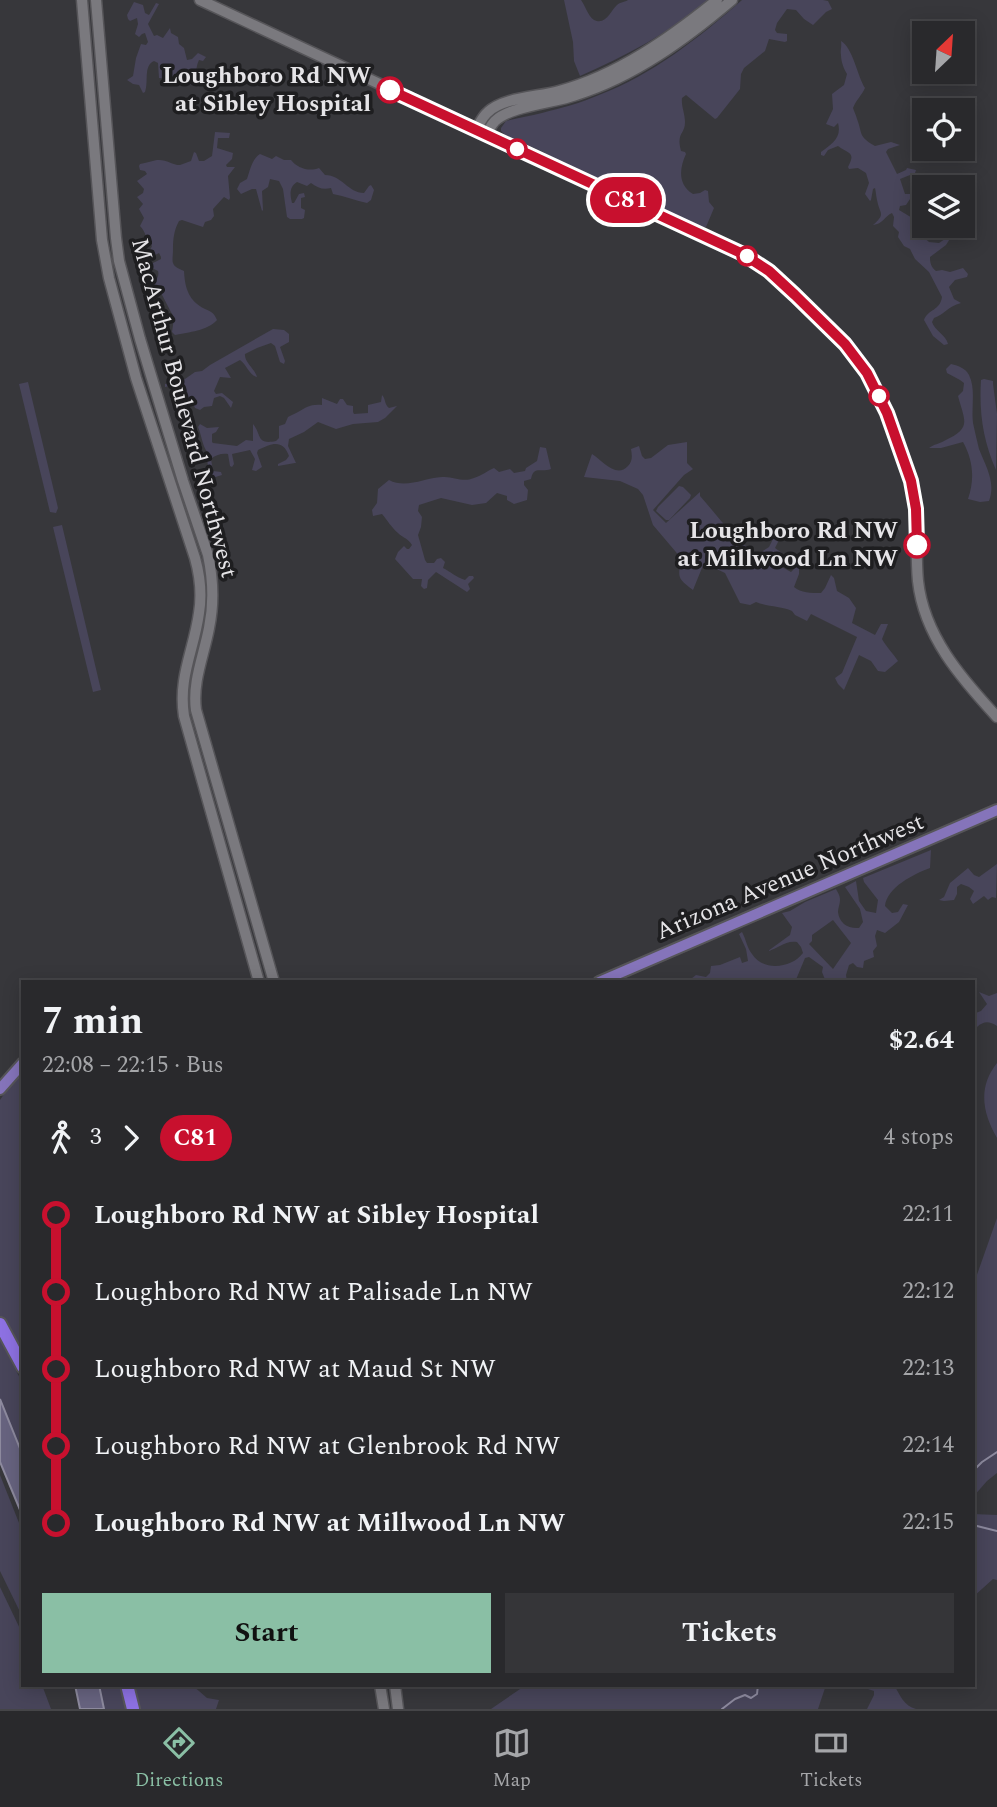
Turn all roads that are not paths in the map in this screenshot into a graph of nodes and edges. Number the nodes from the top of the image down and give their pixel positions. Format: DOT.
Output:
graph roads {
  1 [pos="82,0"];
  2 [pos="96,0"];
  3 [pos="200,0"];
  4 [pos="717,0"];
  5 [pos="732,0"];
  6 [pos="481,132"];
  7 [pos="997,717"];
  8 [pos="997,810"];
  9 [pos="258,980"];
  10 [pos="273,980"];
  11 [pos="604,980"];
  12 [pos="21,1065"];
  13 [pos="0,1088"];
  14 [pos="0,1324"];
  15 [pos="21,1363"];
  16 [pos="128,1687"];
  17 [pos="380,1687"];
  18 [pos="395,1687"];
  19 [pos="133,1709"];
  20 [pos="384,1709"];
  21 [pos="398,1709"];
  1 -- 9 [label="main road, MacArthur Boulevard Northwest"];
  2 -- 10 [label="main road, MacArthur Boulevard Northwest"];
  3 -- 6 [label="main road"];
  4 -- 6 [label="main road"];
  5 -- 6 [label="main road"];
  6 -- 7 [label="main road"];
  8 -- 11 [label="main road, Arizona Avenue Northwest"];
  12 -- 13 [label="main road"];
  14 -- 15 [label="highway"];
  16 -- 19 [label="highway"];
  17 -- 20 [label="main road"];
  18 -- 21 [label="main road"];
}
